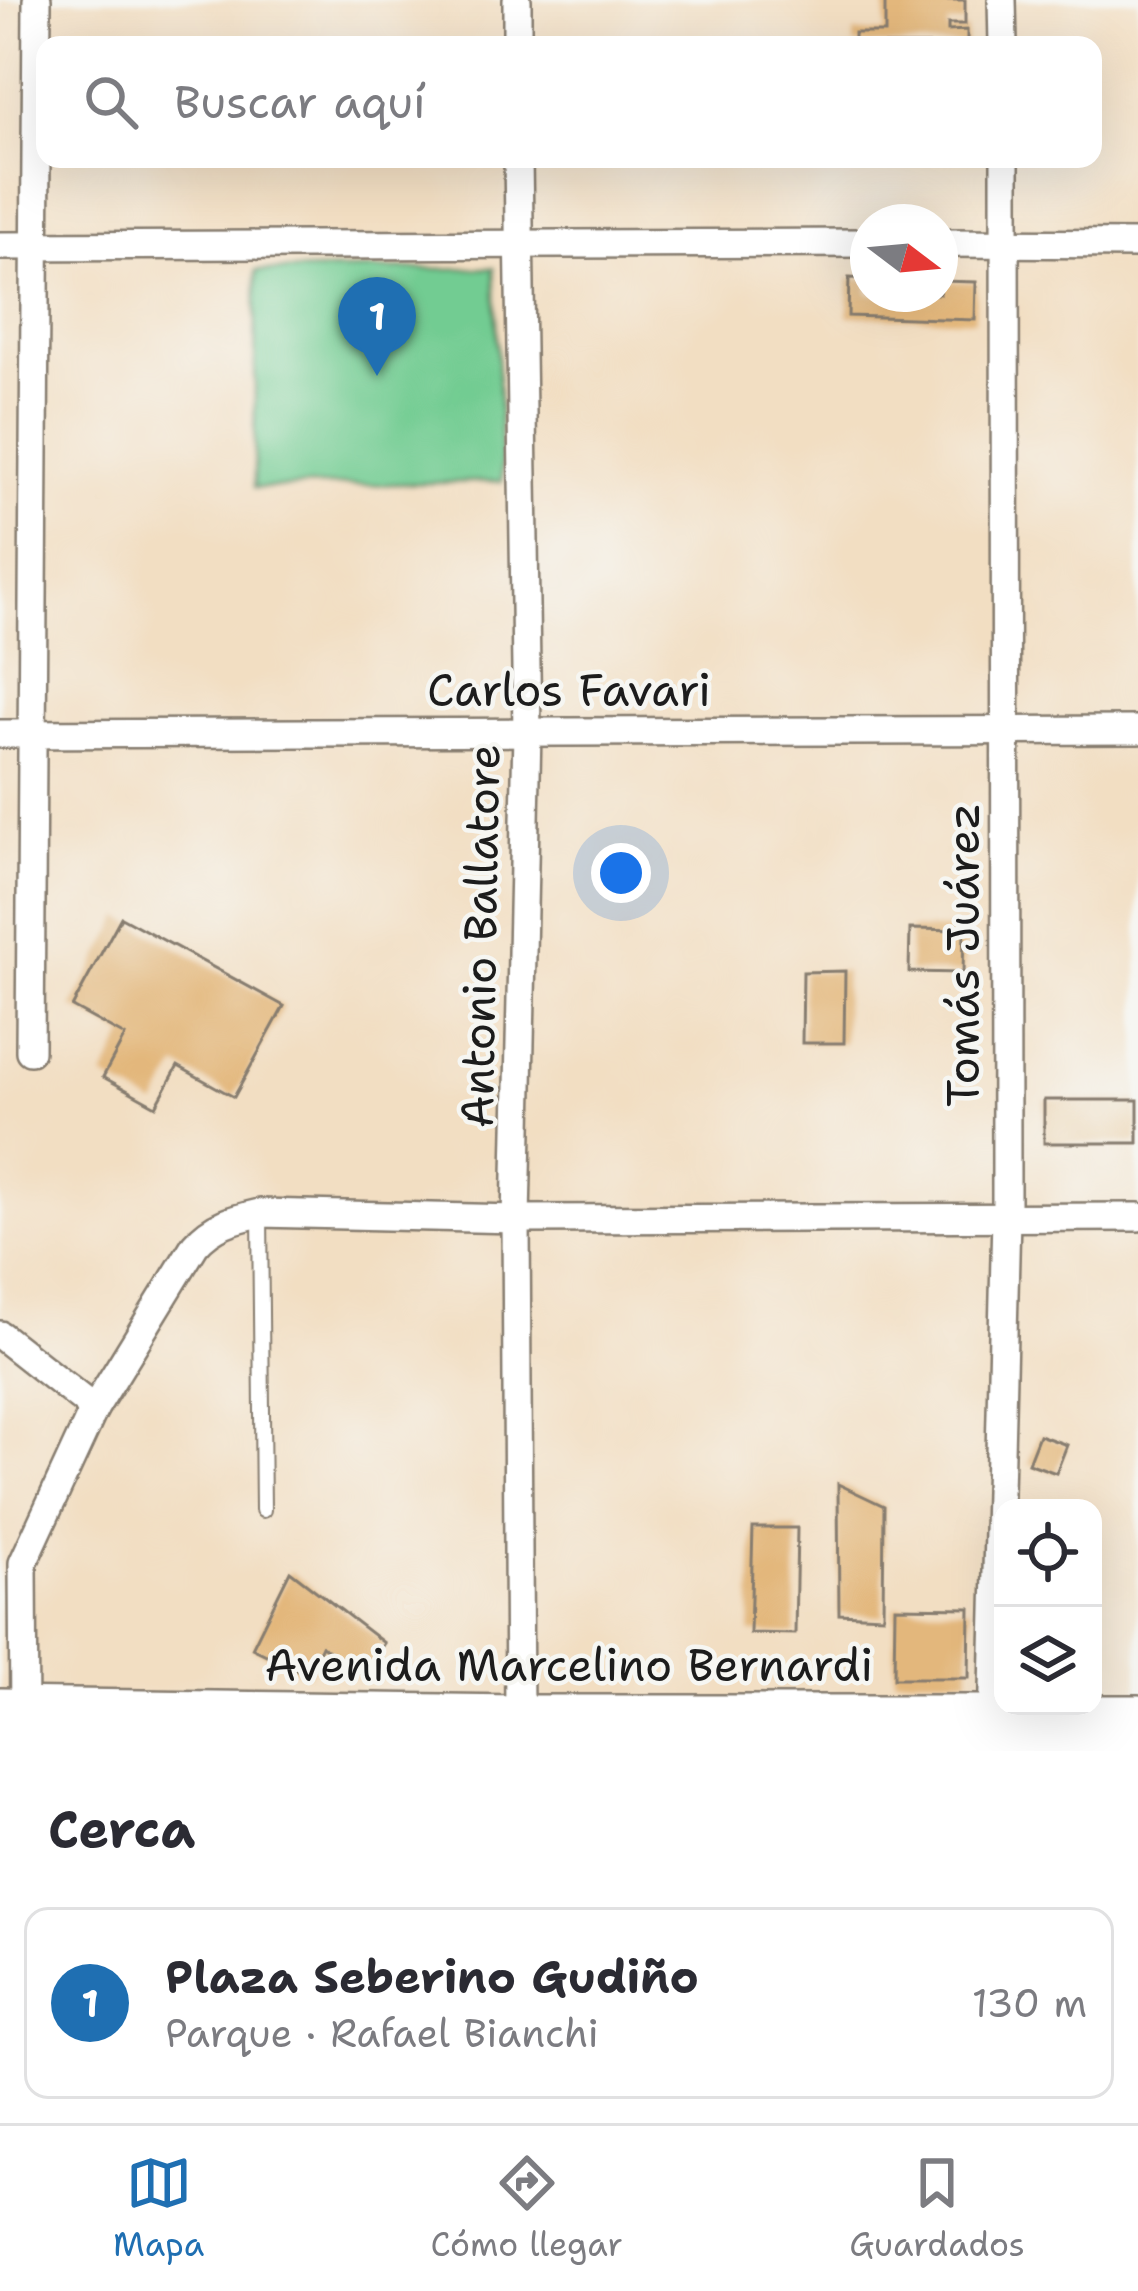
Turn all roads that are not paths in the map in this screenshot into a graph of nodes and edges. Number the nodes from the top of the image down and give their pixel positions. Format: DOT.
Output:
graph roads {
  1 [pos="37,0"];
  2 [pos="517,0"];
  3 [pos="1003,0"];
  4 [pos="36,36"];
  5 [pos="518,36"];
  6 [pos="1003,36"];
  7 [pos="36,62"];
  8 [pos="518,168"];
  9 [pos="1005,168"];
  10 [pos="519,242"];
  11 [pos="850,243"];
  12 [pos="958,243"];
  13 [pos="1006,243"];
  14 [pos="1138,244"];
  15 [pos="0,246"];
  16 [pos="33,246"];
  17 [pos="1005,730"];
  18 [pos="1138,730"];
  19 [pos="526,732"];
  20 [pos="0,734"];
  21 [pos="33,734"];
  22 [pos="30,1051"];
  23 [pos="260,1214"];
  24 [pos="1006,1217"];
  25 [pos="1138,1217"];
  26 [pos="516,1219"];
  27 [pos="0,1335"];
  28 [pos="94,1409"];
  29 [pos="263,1510"];
  30 [pos="519,1715"];
  31 [pos="1138,1715"];
  32 [pos="15,1732"];
  33 [pos="993,1733"];
  34 [pos="1138,1750"];
  35 [pos="542,1751"];
  1 -- 4 [label="street"];
  2 -- 5 [label="street"];
  3 -- 6 [label="street"];
  7 -- 16 [label="street"];
  8 -- 10 [label="street, Antonio Ballatore"];
  9 -- 13 [label="street, Tomás Juárez"];
  10 -- 11 [label="street"];
  10 -- 16 [label="street"];
  10 -- 19 [label="street, Antonio Ballatore"];
  12 -- 13 [label="street"];
  13 -- 14 [label="street"];
  13 -- 17 [label="street, Tomás Juárez"];
  15 -- 16 [label="street"];
  16 -- 21 [label="street"];
  17 -- 18 [label="street, Carlos Favari"];
  17 -- 19 [label="street, Carlos Favari"];
  17 -- 24 [label="street, Tomás Juárez"];
  19 -- 21 [label="street, Carlos Favari"];
  19 -- 26 [label="street, Antonio Ballatore"];
  20 -- 21 [label="street, Carlos Favari"];
  21 -- 22 [label="street"];
  23 -- 26 [label="street"];
  23 -- 28 [label="street"];
  23 -- 29 [label="lane"];
  24 -- 25 [label="street"];
  24 -- 26 [label="street"];
  24 -- 33 [label="street, Tomás Juárez"];
  26 -- 30 [label="street, Antonio Ballatore"];
  27 -- 28 [label="street"];
  28 -- 32 [label="street"];
  30 -- 32 [label="main road, Avenida Marcelino Bernardi"];
  30 -- 33 [label="main road, Avenida Marcelino Bernardi"];
  30 -- 35 [label="main road"];
  31 -- 33 [label="main road, Avenida Marcelino Bernardi"];
  32 -- 35 [label="main road, Avenida Marcelino Bernardi"];
  33 -- 34 [label="main road, Avenida Marcelino Bernardi"];
  33 -- 35 [label="main road, Avenida Marcelino Bernardi"];
}
